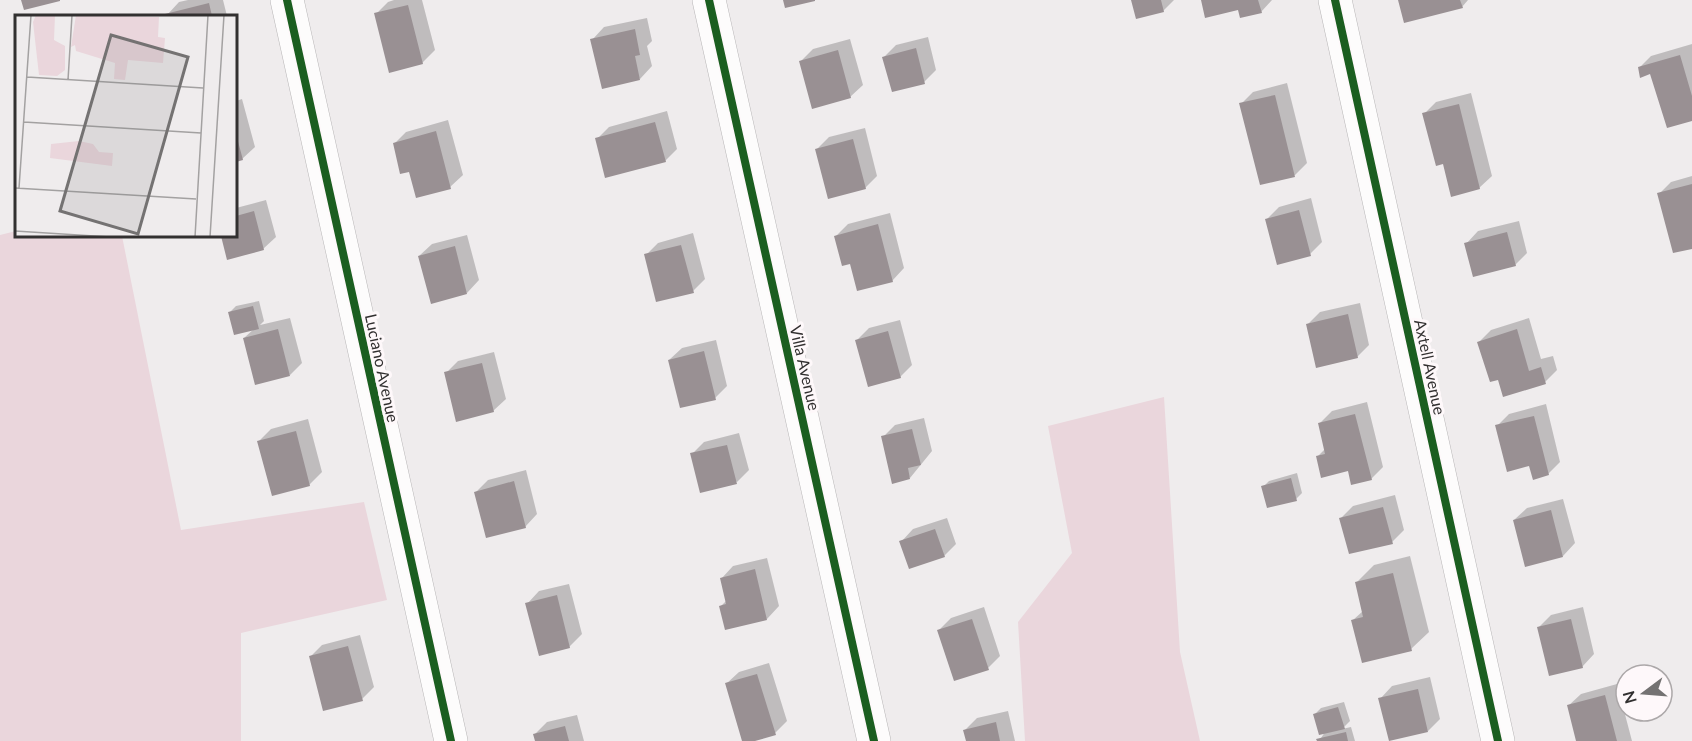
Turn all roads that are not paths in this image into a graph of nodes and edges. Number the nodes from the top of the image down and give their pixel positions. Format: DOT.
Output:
graph roads {
  1 [pos="287,0"];
  2 [pos="709,0"];
  3 [pos="1335,0"];
  4 [pos="451,741"];
  5 [pos="874,741"];
  6 [pos="1498,741"];
  1 -- 4 [label="street, Luciano Avenue"];
  2 -- 5 [label="street, Villa Avenue"];
  3 -- 6 [label="street, Axtell Avenue"];
}
